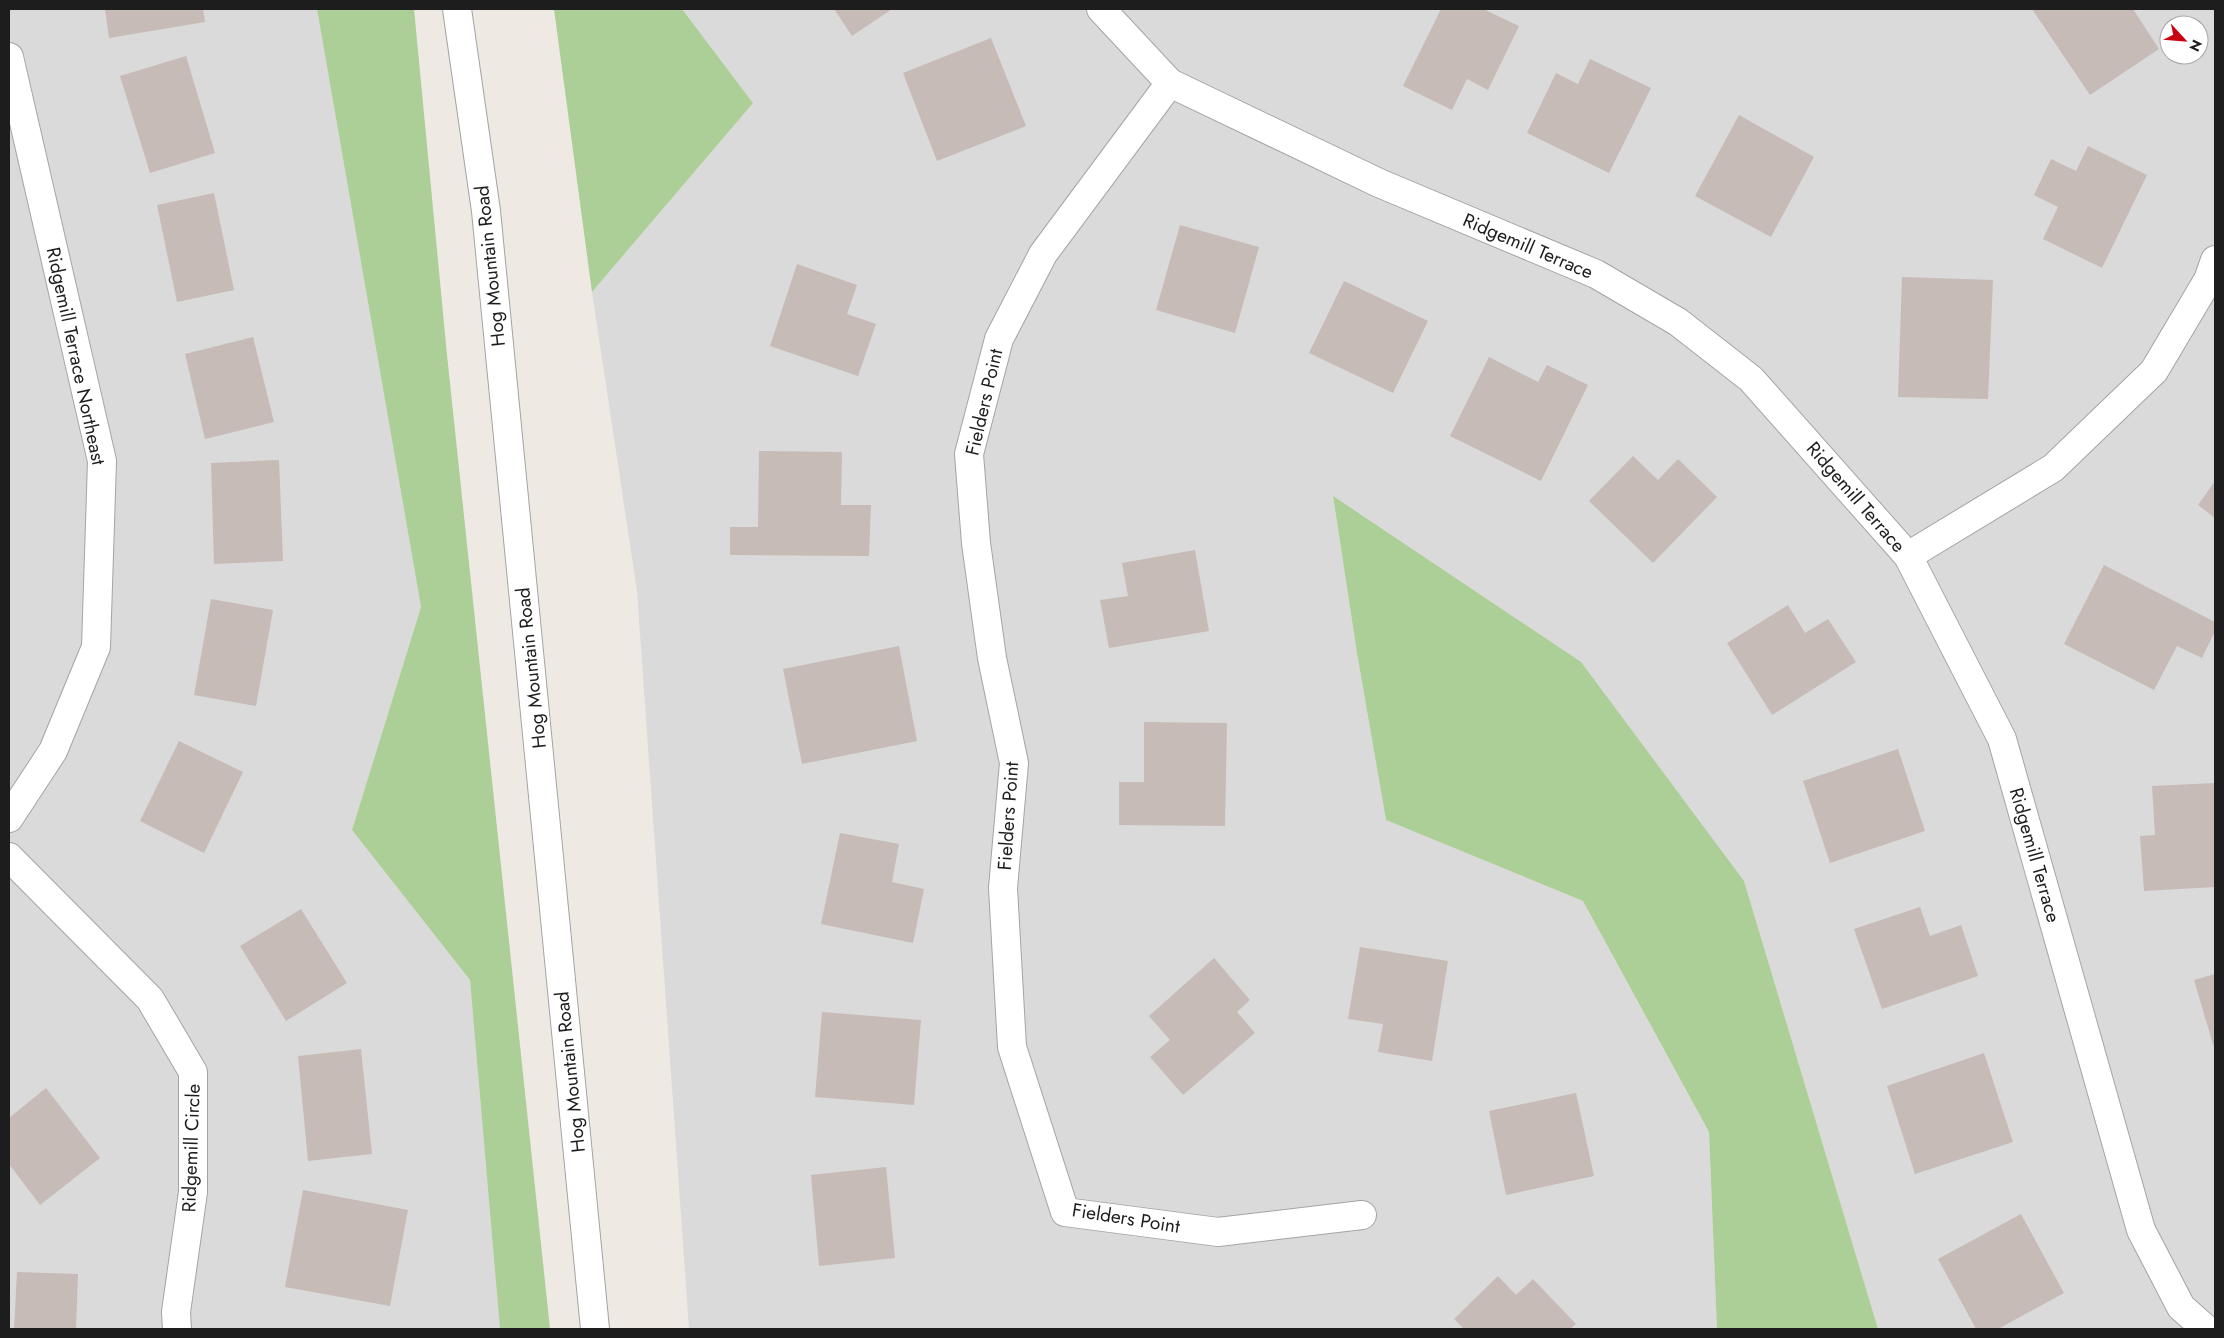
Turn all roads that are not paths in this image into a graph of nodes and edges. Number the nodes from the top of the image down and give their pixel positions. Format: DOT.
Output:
graph roads {
  1 [pos="457,9"];
  2 [pos="1101,9"];
  3 [pos="9,57"];
  4 [pos="1170,83"];
  5 [pos="2215,260"];
  6 [pos="1908,556"];
  7 [pos="9,818"];
  8 [pos="9,856"];
  9 [pos="1362,1215"];
  10 [pos="177,1329"];
  11 [pos="595,1329"];
  12 [pos="2206,1329"];
  1 -- 11 [label="street, Hog Mountain Road"];
  2 -- 4 [label="street, Ridgemill Terrace"];
  3 -- 7 [label="street, Ridgemill Terrace Northeast"];
  4 -- 6 [label="street, Ridgemill Terrace"];
  4 -- 9 [label="street, Fielders Point"];
  5 -- 6 [label="street"];
  6 -- 12 [label="street, Ridgemill Terrace"];
  8 -- 10 [label="street, Ridgemill Circle"];
}
